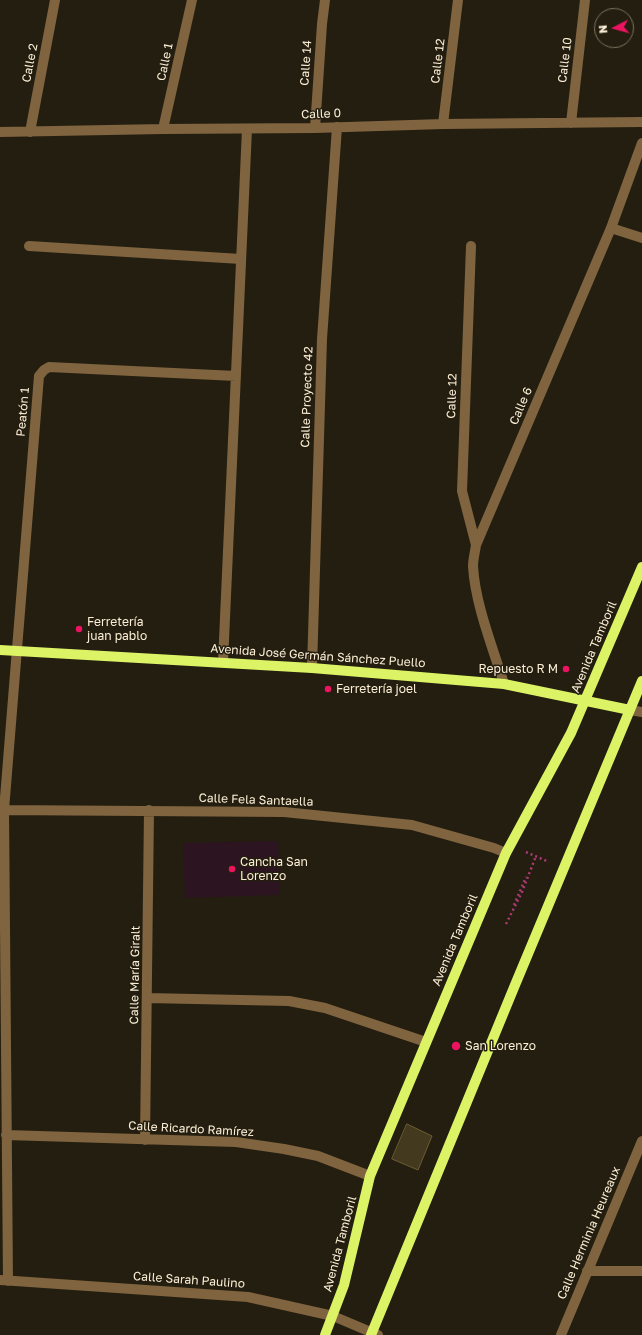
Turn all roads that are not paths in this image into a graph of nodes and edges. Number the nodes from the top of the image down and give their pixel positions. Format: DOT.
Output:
graph roads {
  1 [pos="55,0"];
  2 [pos="192,0"];
  3 [pos="324,0"];
  4 [pos="458,0"];
  5 [pos="585,0"];
  6 [pos="571,122"];
  7 [pos="642,122"];
  8 [pos="444,124"];
  9 [pos="337,127"];
  10 [pos="315,128"];
  11 [pos="163,129"];
  12 [pos="247,129"];
  13 [pos="0,132"];
  14 [pos="30,132"];
  15 [pos="642,144"];
  16 [pos="611,228"];
  17 [pos="642,238"];
  18 [pos="29,246"];
  19 [pos="471,246"];
  20 [pos="241,259"];
  21 [pos="236,376"];
  22 [pos="476,545"];
  23 [pos="642,567"];
  24 [pos="0,650"];
  25 [pos="16,650"];
  26 [pos="222,662"];
  27 [pos="312,668"];
  28 [pos="642,681"];
  29 [pos="504,684"];
  30 [pos="585,701"];
  31 [pos="630,710"];
  32 [pos="642,712"];
  33 [pos="2,810"];
  34 [pos="149,810"];
  35 [pos="508,849"];
  36 [pos="148,998"];
  37 [pos="426,1042"];
  38 [pos="6,1135"];
  39 [pos="145,1140"];
  40 [pos="642,1141"];
  41 [pos="370,1176"];
  42 [pos="587,1271"];
  43 [pos="642,1271"];
  44 [pos="4,1280"];
  45 [pos="333,1316"];
  46 [pos="374,1334"];
  47 [pos="325,1335"];
  48 [pos="561,1335"];
  1 -- 14 [label="street, Calle 2"];
  2 -- 11 [label="street, Calle 1"];
  3 -- 10 [label="street, Calle 14"];
  4 -- 8 [label="street, Calle 12"];
  5 -- 6 [label="street, Calle 10"];
  6 -- 7 [label="street, Calle 0"];
  6 -- 8 [label="street, Calle 0"];
  8 -- 9 [label="street, Calle 0"];
  9 -- 10 [label="street, Calle 0"];
  9 -- 27 [label="street, Calle Proyecto 42"];
  10 -- 12 [label="street, Calle 0"];
  11 -- 12 [label="street, Calle 0"];
  11 -- 14 [label="street, Calle 0"];
  12 -- 20 [label="street"];
  13 -- 14 [label="street, Calle 0"];
  15 -- 16 [label="street, Calle 6"];
  16 -- 17 [label="street"];
  16 -- 22 [label="street, Calle 6"];
  18 -- 20 [label="street"];
  19 -- 22 [label="street, Calle 12"];
  20 -- 21 [label="street"];
  21 -- 25 [label="street, Peatón 1"];
  21 -- 26 [label="street"];
  22 -- 29 [label="street, Calle 6"];
  23 -- 30 [label="main road, Avenida Tamboril"];
  24 -- 25 [label="main road, Avenida José Germán Sánchez Puello"];
  25 -- 26 [label="main road, Avenida José Germán Sánchez Puello"];
  25 -- 33 [label="street, Peatón 1"];
  26 -- 27 [label="main road, Avenida José Germán Sánchez Puello"];
  27 -- 29 [label="main road, Avenida José Germán Sánchez Puello"];
  28 -- 31 [label="main road"];
  29 -- 30 [label="main road, Avenida José Germán Sánchez Puello"];
  30 -- 31 [label="main road, Avenida José Germán Sánchez Puello"];
  30 -- 35 [label="main road, Avenida Tamboril"];
  31 -- 32 [label="street"];
  31 -- 46 [label="main road"];
  33 -- 34 [label="street, Calle Fela Santaella"];
  33 -- 38 [label="street, Peatón 1"];
  34 -- 35 [label="street, Calle Fela Santaella"];
  34 -- 36 [label="street, Calle María Giralt"];
  35 -- 37 [label="main road, Avenida Tamboril"];
  36 -- 37 [label="street"];
  36 -- 39 [label="street, Calle María Giralt"];
  37 -- 41 [label="main road, Avenida Tamboril"];
  38 -- 39 [label="street, Calle Ricardo Ramírez"];
  38 -- 44 [label="street, Peatón 1"];
  39 -- 41 [label="street, Calle Ricardo Ramírez"];
  40 -- 42 [label="street, Calle Herminia Heureaux"];
  41 -- 45 [label="main road, Avenida Tamboril"];
  42 -- 43 [label="street"];
  42 -- 48 [label="street, Calle Herminia Heureaux"];
  44 -- 45 [label="street, Calle Sarah Paulino"];
  45 -- 46 [label="street, Calle Sarah Paulino"];
  45 -- 47 [label="main road, Avenida Tamboril"];
}
